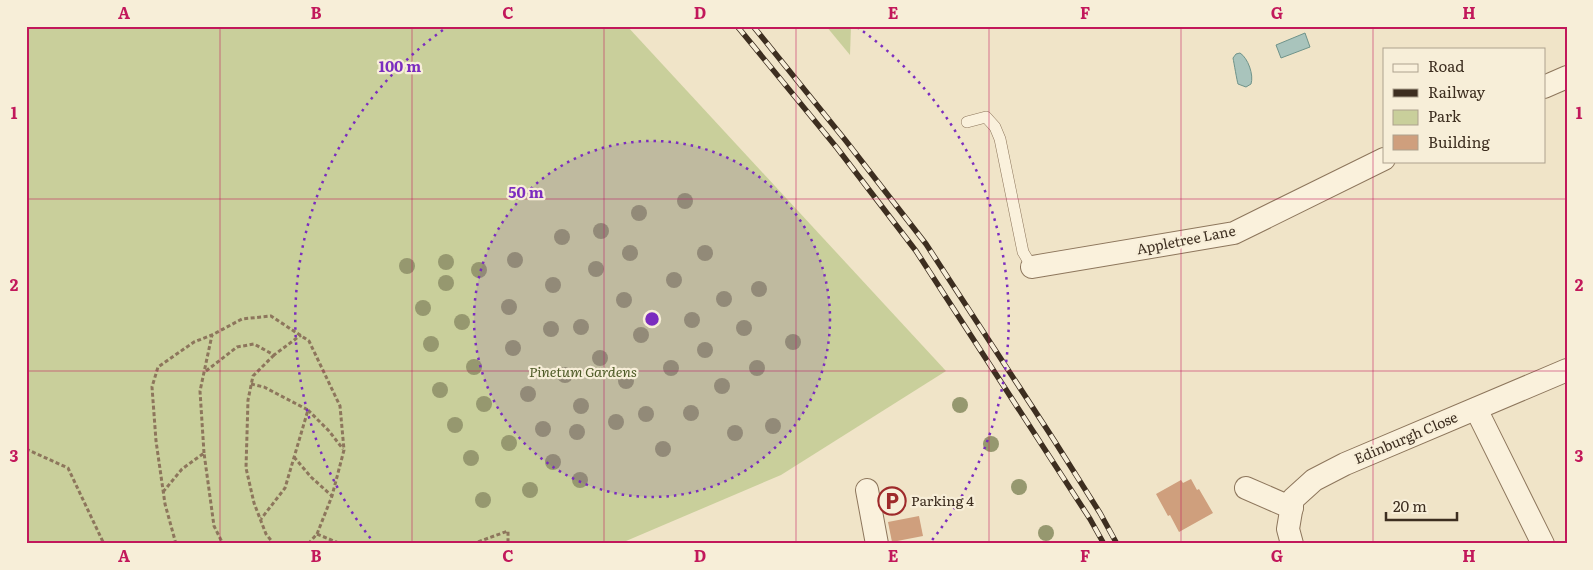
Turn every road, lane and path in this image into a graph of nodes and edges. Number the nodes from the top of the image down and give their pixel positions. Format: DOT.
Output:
graph roads {
  1 [pos="1567,77"];
  2 [pos="1546,86"];
  3 [pos="967,122"];
  4 [pos="1383,159"];
  5 [pos="1032,267"];
  6 [pos="212,335"];
  7 [pos="301,335"];
  8 [pos="274,355"];
  9 [pos="1567,370"];
  10 [pos="205,372"];
  11 [pos="251,384"];
  12 [pos="1476,409"];
  13 [pos="308,410"];
  14 [pos="26,449"];
  15 [pos="344,450"];
  16 [pos="204,453"];
  17 [pos="294,457"];
  18 [pos="1246,488"];
  19 [pos="868,490"];
  20 [pos="163,492"];
  21 [pos="332,496"];
  22 [pos="1292,508"];
  23 [pos="260,519"];
  24 [pos="316,534"];
  25 [pos="104,544"];
  26 [pos="176,544"];
  27 [pos="223,544"];
  28 [pos="274,544"];
  29 [pos="308,544"];
  30 [pos="341,544"];
  31 [pos="472,544"];
  32 [pos="508,544"];
  33 [pos="877,544"];
  34 [pos="1292,544"];
  35 [pos="1543,544"];
  1 -- 2 [label="street"];
  3 -- 5 [label="lane"];
  4 -- 5 [label="street, Appletree Lane"];
  6 -- 7 [label="path"];
  6 -- 10 [label="path"];
  6 -- 20 [label="path"];
  7 -- 8 [label="path"];
  7 -- 15 [label="path"];
  8 -- 10 [label="path"];
  8 -- 11 [label="path"];
  9 -- 12 [label="street, Edinburgh Close"];
  10 -- 16 [label="path"];
  11 -- 13 [label="path"];
  11 -- 23 [label="path"];
  12 -- 22 [label="street, Edinburgh Close"];
  12 -- 35 [label="street"];
  13 -- 15 [label="path"];
  13 -- 17 [label="path"];
  14 -- 25 [label="path"];
  15 -- 21 [label="path"];
  16 -- 20 [label="path"];
  16 -- 27 [label="path"];
  17 -- 21 [label="path"];
  17 -- 23 [label="path"];
  18 -- 22 [label="street"];
  19 -- 33 [label="street"];
  20 -- 26 [label="path"];
  21 -- 24 [label="path"];
  22 -- 34 [label="street, Edinburgh Close"];
  23 -- 28 [label="path"];
  24 -- 29 [label="path"];
  24 -- 30 [label="path"];
  31 -- 32 [label="path"];
}
